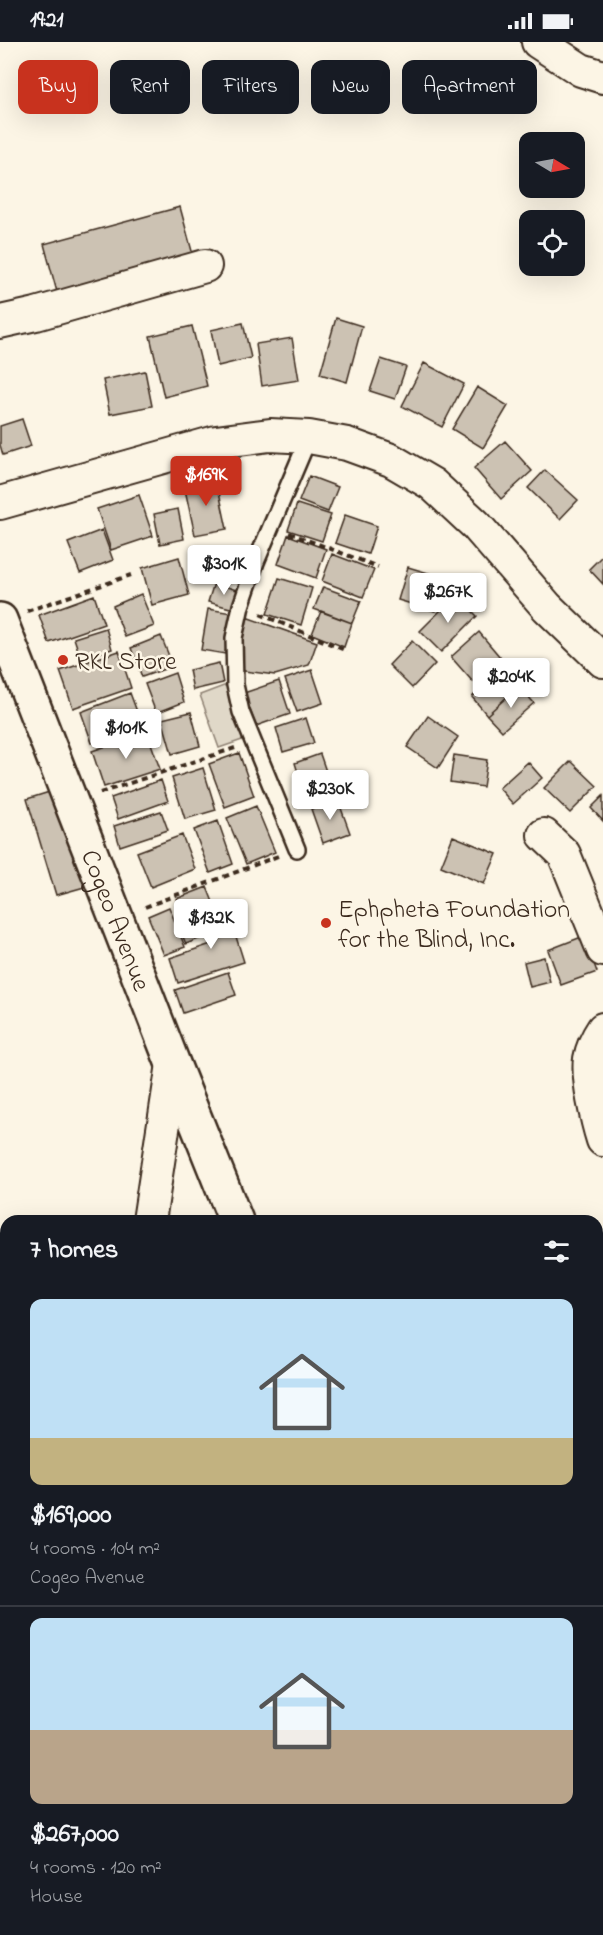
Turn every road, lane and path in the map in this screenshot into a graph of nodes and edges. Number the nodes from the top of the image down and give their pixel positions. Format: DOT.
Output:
graph roads {
  1 [pos="538,42"];
  2 [pos="603,77"];
  3 [pos="205,266"];
  4 [pos="0,322"];
  5 [pos="309,436"];
  6 [pos="0,503"];
  7 [pos="271,526"];
  8 [pos="378,567"];
  9 [pos="131,575"];
  10 [pos="241,606"];
  11 [pos="0,620"];
  12 [pos="348,651"];
  13 [pos="603,662"];
  14 [pos="9,671"];
  15 [pos="253,742"];
  16 [pos="71,803"];
  17 [pos="544,835"];
  18 [pos="297,849"];
  19 [pos="116,918"];
  20 [pos="603,950"];
  21 [pos="603,1029"];
  22 [pos="173,1064"];
  23 [pos="603,1140"];
  24 [pos="149,1215"];
  25 [pos="234,1215"];
  1 -- 2 [label="street"];
  3 -- 4 [label="street"];
  5 -- 6 [label="street"];
  5 -- 7 [label="lane"];
  5 -- 13 [label="street"];
  7 -- 8 [label="path"];
  7 -- 10 [label="lane"];
  9 -- 11 [label="path"];
  10 -- 12 [label="path"];
  10 -- 15 [label="lane"];
  11 -- 14 [label="street, Cogeo Avenue"];
  14 -- 16 [label="street, Cogeo Avenue"];
  15 -- 16 [label="path"];
  15 -- 18 [label="lane"];
  16 -- 19 [label="street, Cogeo Avenue"];
  17 -- 20 [label="street"];
  18 -- 19 [label="path"];
  19 -- 22 [label="street, Cogeo Avenue"];
  21 -- 23 [label="street"];
  22 -- 24 [label="street"];
  22 -- 25 [label="street, Cogeo Avenue"];
}
